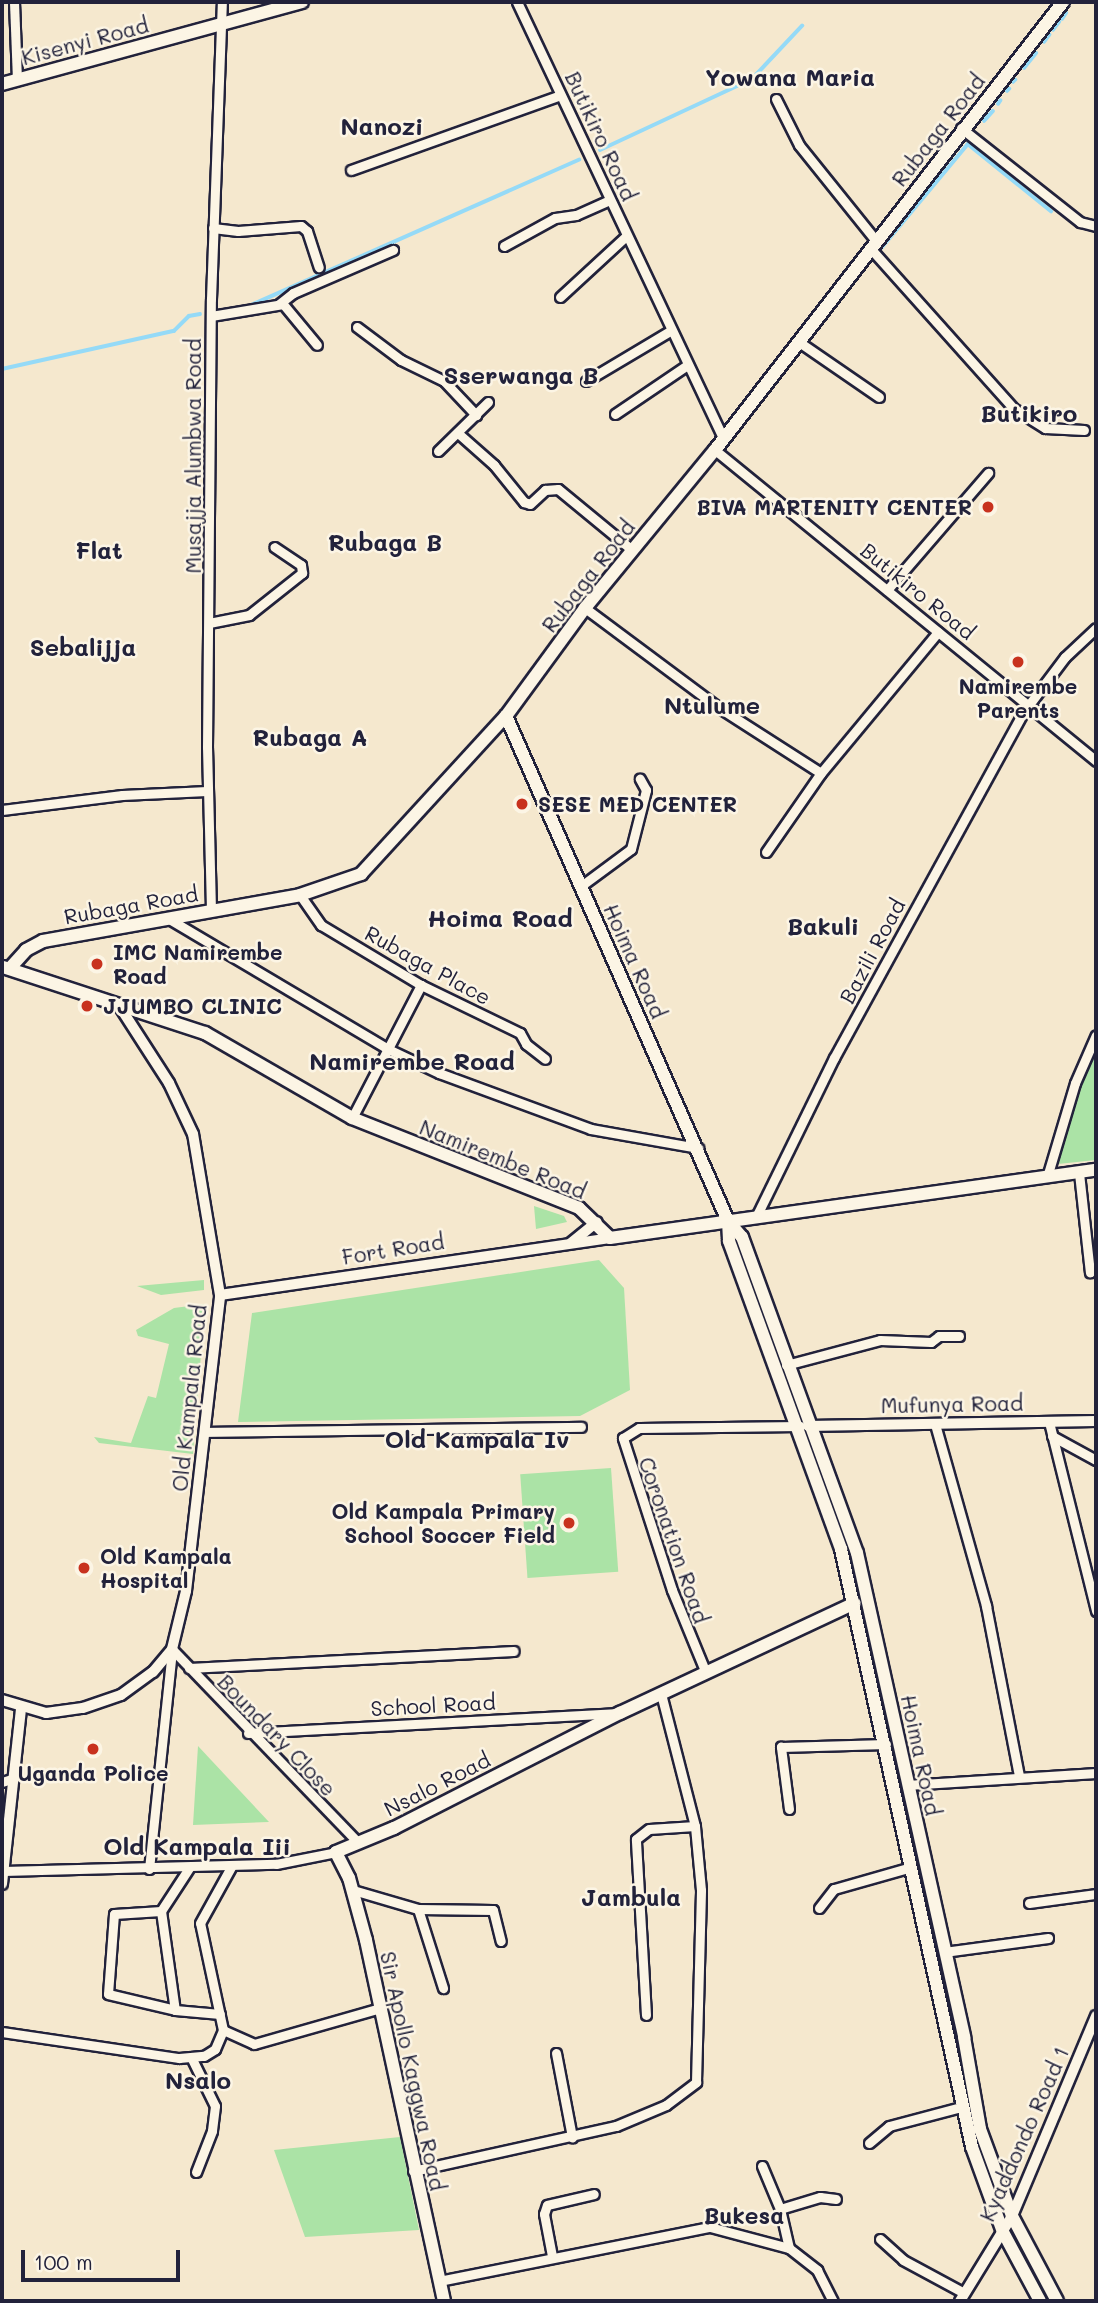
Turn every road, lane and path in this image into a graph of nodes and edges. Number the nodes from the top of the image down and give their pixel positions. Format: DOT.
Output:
graph roads {
  1 [pos="13,2"];
  2 [pos="222,2"];
  3 [pos="302,2"];
  4 [pos="517,2"];
  5 [pos="1063,2"];
  6 [pos="219,24"];
  7 [pos="17,77"];
  8 [pos="2,83"];
  9 [pos="561,95"];
  10 [pos="776,99"];
  11 [pos="961,128"];
  12 [pos="351,170"];
  13 [pos="609,200"];
  14 [pos="1096,226"];
  15 [pos="213,228"];
  16 [pos="626,236"];
  17 [pos="874,245"];
  18 [pos="504,246"];
  19 [pos="393,250"];
  20 [pos="319,267"];
  21 [pos="560,297"];
  22 [pos="279,304"];
  23 [pos="211,316"];
  24 [pos="357,327"];
  25 [pos="670,331"];
  26 [pos="799,342"];
  27 [pos="317,345"];
  28 [pos="686,366"];
  29 [pos="586,381"];
  30 [pos="879,397"];
  31 [pos="488,402"];
  32 [pos="615,414"];
  33 [pos="476,415"];
  34 [pos="1084,430"];
  35 [pos="459,434"];
  36 [pos="723,438"];
  37 [pos="715,450"];
  38 [pos="438,451"];
  39 [pos="988,473"];
  40 [pos="274,547"];
  41 [pos="632,550"];
  42 [pos="887,590"];
  43 [pos="586,608"];
  44 [pos="209,624"];
  45 [pos="1096,628"];
  46 [pos="938,632"];
  47 [pos="1028,706"];
  48 [pos="506,716"];
  49 [pos="1096,761"];
  50 [pos="821,773"];
  51 [pos="640,779"];
  52 [pos="207,791"];
  53 [pos="2,810"];
  54 [pos="766,852"];
  55 [pos="581,886"];
  56 [pos="300,895"];
  57 [pos="211,910"];
  58 [pos="167,918"];
  59 [pos="4,971"];
  60 [pos="421,985"];
  61 [pos="117,1001"];
  62 [pos="1096,1035"];
  63 [pos="386,1048"];
  64 [pos="545,1059"];
  65 [pos="352,1118"];
  66 [pos="698,1148"];
  67 [pos="1096,1170"];
  68 [pos="1079,1173"];
  69 [pos="1047,1177"];
  70 [pos="756,1217"];
  71 [pos="728,1221"];
  72 [pos="597,1222"];
  73 [pos="610,1238"];
  74 [pos="572,1243"];
  75 [pos="1090,1272"];
  76 [pos="220,1295"];
  77 [pos="959,1336"];
  78 [pos="786,1365"];
  79 [pos="1096,1421"];
  80 [pos="1049,1422"];
  81 [pos="935,1424"];
  82 [pos="803,1426"];
  83 [pos="581,1427"];
  84 [pos="205,1432"];
  85 [pos="1052,1436"];
  86 [pos="1096,1460"];
  87 [pos="855,1603"];
  88 [pos="1096,1611"];
  89 [pos="172,1649"];
  90 [pos="514,1651"];
  91 [pos="189,1668"];
  92 [pos="706,1673"];
  93 [pos="661,1694"];
  94 [pos="2,1700"];
  95 [pos="21,1709"];
  96 [pos="620,1713"];
  97 [pos="248,1733"];
  98 [pos="886,1744"];
  99 [pos="1096,1773"];
  100 [pos="1019,1776"];
  101 [pos="6,1781"];
  102 [pos="907,1785"];
  103 [pos="789,1809"];
  104 [pos="695,1826"];
  105 [pos="359,1843"];
  106 [pos="336,1852"];
  107 [pos="231,1867"];
  108 [pos="911,1867"];
  109 [pos="189,1868"];
  110 [pos="149,1869"];
  111 [pos="3,1871"];
  112 [pos="2,1884"];
  113 [pos="352,1890"];
  114 [pos="1096,1894"];
  115 [pos="1029,1903"];
  116 [pos="818,1908"];
  117 [pos="418,1909"];
  118 [pos="161,1911"];
  119 [pos="1048,1938"];
  120 [pos="501,1941"];
  121 [pos="944,1952"];
  122 [pos="443,1988"];
  123 [pos="380,2008"];
  124 [pos="175,2010"];
  125 [pos="220,2014"];
  126 [pos="646,2015"];
  127 [pos="1096,2016"];
  128 [pos="223,2030"];
  129 [pos="2,2032"];
  130 [pos="556,2053"];
  131 [pos="192,2059"];
  132 [pos="961,2107"];
  133 [pos="572,2137"];
  134 [pos="869,2143"];
  135 [pos="762,2166"];
  136 [pos="413,2171"];
  137 [pos="196,2172"];
  138 [pos="594,2194"];
  139 [pos="836,2199"];
  140 [pos="780,2208"];
  141 [pos="1012,2216"];
  142 [pos="1003,2232"];
  143 [pos="880,2239"];
  144 [pos="789,2248"];
  145 [pos="552,2256"];
  146 [pos="439,2281"];
  147 [pos="962,2297"];
  148 [pos="444,2301"];
  149 [pos="833,2301"];
  150 [pos="1040,2301"];
  151 [pos="1058,2301"];
  1 -- 7 [label="street"];
  2 -- 6 [label="street, Musajja Alumbwa Road"];
  3 -- 6 [label="main road"];
  4 -- 9 [label="street, Butikiro Road"];
  5 -- 11 [label="main road, Rubaga Road"];
  6 -- 7 [label="main road, Kisenyi Road"];
  6 -- 15 [label="street, Musajja Alumbwa Road"];
  7 -- 8 [label="main road, Kisenyi Road"];
  9 -- 12 [label="street"];
  9 -- 13 [label="street, Butikiro Road"];
  10 -- 17 [label="street"];
  11 -- 14 [label="street"];
  11 -- 17 [label="main road, Rubaga Road"];
  13 -- 16 [label="street, Butikiro Road"];
  13 -- 18 [label="street"];
  15 -- 20 [label="street"];
  15 -- 23 [label="street, Musajja Alumbwa Road"];
  16 -- 21 [label="street"];
  16 -- 25 [label="street, Butikiro Road"];
  17 -- 26 [label="main road, Rubaga Road"];
  17 -- 34 [label="street"];
  19 -- 22 [label="street"];
  22 -- 23 [label="street"];
  22 -- 27 [label="street"];
  23 -- 44 [label="street, Musajja Alumbwa Road"];
  24 -- 33 [label="street"];
  25 -- 28 [label="street, Butikiro Road"];
  25 -- 29 [label="street"];
  26 -- 30 [label="street"];
  26 -- 36 [label="main road, Rubaga Road"];
  28 -- 32 [label="street"];
  28 -- 36 [label="street, Butikiro Road"];
  31 -- 33 [label="street"];
  33 -- 35 [label="street"];
  35 -- 38 [label="street"];
  35 -- 41 [label="street"];
  36 -- 37 [label="main road, Rubaga Road"];
  37 -- 41 [label="main road, Rubaga Road"];
  37 -- 42 [label="street, Butikiro Road"];
  39 -- 42 [label="street"];
  40 -- 44 [label="street"];
  41 -- 43 [label="main road, Rubaga Road"];
  42 -- 46 [label="street, Butikiro Road"];
  43 -- 48 [label="main road, Rubaga Road"];
  43 -- 50 [label="street"];
  44 -- 52 [label="street, Musajja Alumbwa Road"];
  45 -- 47 [label="street, Bazili Road"];
  46 -- 47 [label="street, Butikiro Road"];
  46 -- 50 [label="street"];
  47 -- 49 [label="street, Butikiro Road"];
  47 -- 70 [label="street, Bazili Road"];
  48 -- 55 [label="main road, Hoima Road"];
  48 -- 56 [label="main road, Rubaga Road"];
  50 -- 54 [label="street"];
  51 -- 55 [label="street"];
  52 -- 53 [label="street"];
  52 -- 57 [label="street, Musajja Alumbwa Road"];
  55 -- 66 [label="main road, Hoima Road"];
  56 -- 57 [label="main road, Rubaga Road"];
  56 -- 60 [label="street, Rubaga Place"];
  57 -- 58 [label="main road, Rubaga Road"];
  58 -- 59 [label="main road, Rubaga Road"];
  58 -- 63 [label="street"];
  59 -- 61 [label="main road, Namirembe Road"];
  60 -- 63 [label="street"];
  60 -- 64 [label="street, Rubaga Place"];
  61 -- 65 [label="main road, Namirembe Road"];
  61 -- 76 [label="street, Old Kampala Road"];
  62 -- 69 [label="street"];
  63 -- 65 [label="street"];
  63 -- 66 [label="street"];
  65 -- 72 [label="main road, Namirembe Road"];
  66 -- 71 [label="main road, Hoima Road"];
  67 -- 68 [label="main road"];
  68 -- 69 [label="main road"];
  68 -- 75 [label="street"];
  69 -- 70 [label="main road"];
  70 -- 71 [label="main road"];
  71 -- 73 [label="main road"];
  71 -- 78 [label="main road, Hoima Road"];
  71 -- 82 [label="main road, Hoima Road"];
  72 -- 73 [label="main road, Namirembe Road"];
  72 -- 74 [label="street"];
  73 -- 74 [label="street, Fort Road"];
  74 -- 76 [label="street, Fort Road"];
  76 -- 84 [label="street, Old Kampala Road"];
  77 -- 78 [label="street"];
  78 -- 82 [label="main road, Hoima Road"];
  79 -- 80 [label="street, Mufunya Road"];
  80 -- 81 [label="street, Mufunya Road"];
  80 -- 85 [label="street"];
  81 -- 82 [label="street, Mufunya Road"];
  81 -- 100 [label="street"];
  82 -- 87 [label="main road, Hoima Road"];
  82 -- 92 [label="street, Coronation Road"];
  82 -- 102 [label="main road, Hoima Road"];
  83 -- 84 [label="street"];
  84 -- 89 [label="street, Old Kampala Road"];
  85 -- 86 [label="street"];
  85 -- 88 [label="street"];
  87 -- 92 [label="main road, Nsalo Road"];
  87 -- 98 [label="main road, Hoima Road"];
  89 -- 91 [label="street, Boundary Close"];
  89 -- 95 [label="street, Old Kampala Road"];
  89 -- 110 [label="street"];
  90 -- 91 [label="street"];
  91 -- 97 [label="street, Boundary Close"];
  92 -- 93 [label="main road, Nsalo Road"];
  93 -- 96 [label="main road, Nsalo Road"];
  93 -- 104 [label="street"];
  94 -- 95 [label="street"];
  95 -- 101 [label="street"];
  96 -- 97 [label="street, School Road"];
  96 -- 105 [label="main road, Nsalo Road"];
  97 -- 105 [label="street, Boundary Close"];
  98 -- 103 [label="street"];
  98 -- 108 [label="main road, Hoima Road"];
  99 -- 100 [label="street"];
  100 -- 102 [label="street"];
  101 -- 111 [label="street"];
  102 -- 121 [label="main road, Hoima Road"];
  104 -- 126 [label="street"];
  104 -- 133 [label="street"];
  105 -- 106 [label="main road, Nsalo Road"];
  106 -- 107 [label="street, Nsalo Road"];
  106 -- 113 [label="main road, Sir Apollo Kaggwa Road"];
  107 -- 109 [label="street, Nsalo Road"];
  107 -- 125 [label="street"];
  108 -- 116 [label="street"];
  108 -- 132 [label="main road, Hoima Road"];
  109 -- 110 [label="street, Nsalo Road"];
  109 -- 118 [label="street"];
  110 -- 111 [label="street, Nsalo Road"];
  111 -- 112 [label="street"];
  113 -- 117 [label="street"];
  113 -- 123 [label="main road, Sir Apollo Kaggwa Road"];
  114 -- 115 [label="street"];
  117 -- 120 [label="street"];
  117 -- 122 [label="street"];
  118 -- 124 [label="street"];
  118 -- 124 [label="street"];
  119 -- 121 [label="street"];
  121 -- 141 [label="main road, Hoima Road"];
  123 -- 128 [label="street"];
  123 -- 136 [label="main road, Sir Apollo Kaggwa Road"];
  124 -- 125 [label="street"];
  125 -- 128 [label="street"];
  127 -- 141 [label="street, Kyaddondo Road 1"];
  128 -- 131 [label="street"];
  129 -- 131 [label="street"];
  130 -- 133 [label="street"];
  131 -- 137 [label="street"];
  132 -- 134 [label="street"];
  132 -- 142 [label="main road, Hoima Road"];
  133 -- 136 [label="street"];
  135 -- 140 [label="street"];
  136 -- 146 [label="main road, Sir Apollo Kaggwa Road"];
  138 -- 145 [label="street"];
  139 -- 140 [label="street"];
  140 -- 144 [label="street"];
  141 -- 142 [label="street, Kyaddondo Road 1"];
  141 -- 151 [label="main road, Hoima Road"];
  142 -- 147 [label="street, Kyaddondo Road 1"];
  142 -- 150 [label="main road, Hoima Road"];
  143 -- 147 [label="street"];
  144 -- 145 [label="street"];
  144 -- 149 [label="street"];
  145 -- 146 [label="street"];
  146 -- 148 [label="main road, Sir Apollo Kaggwa Road"];
}
